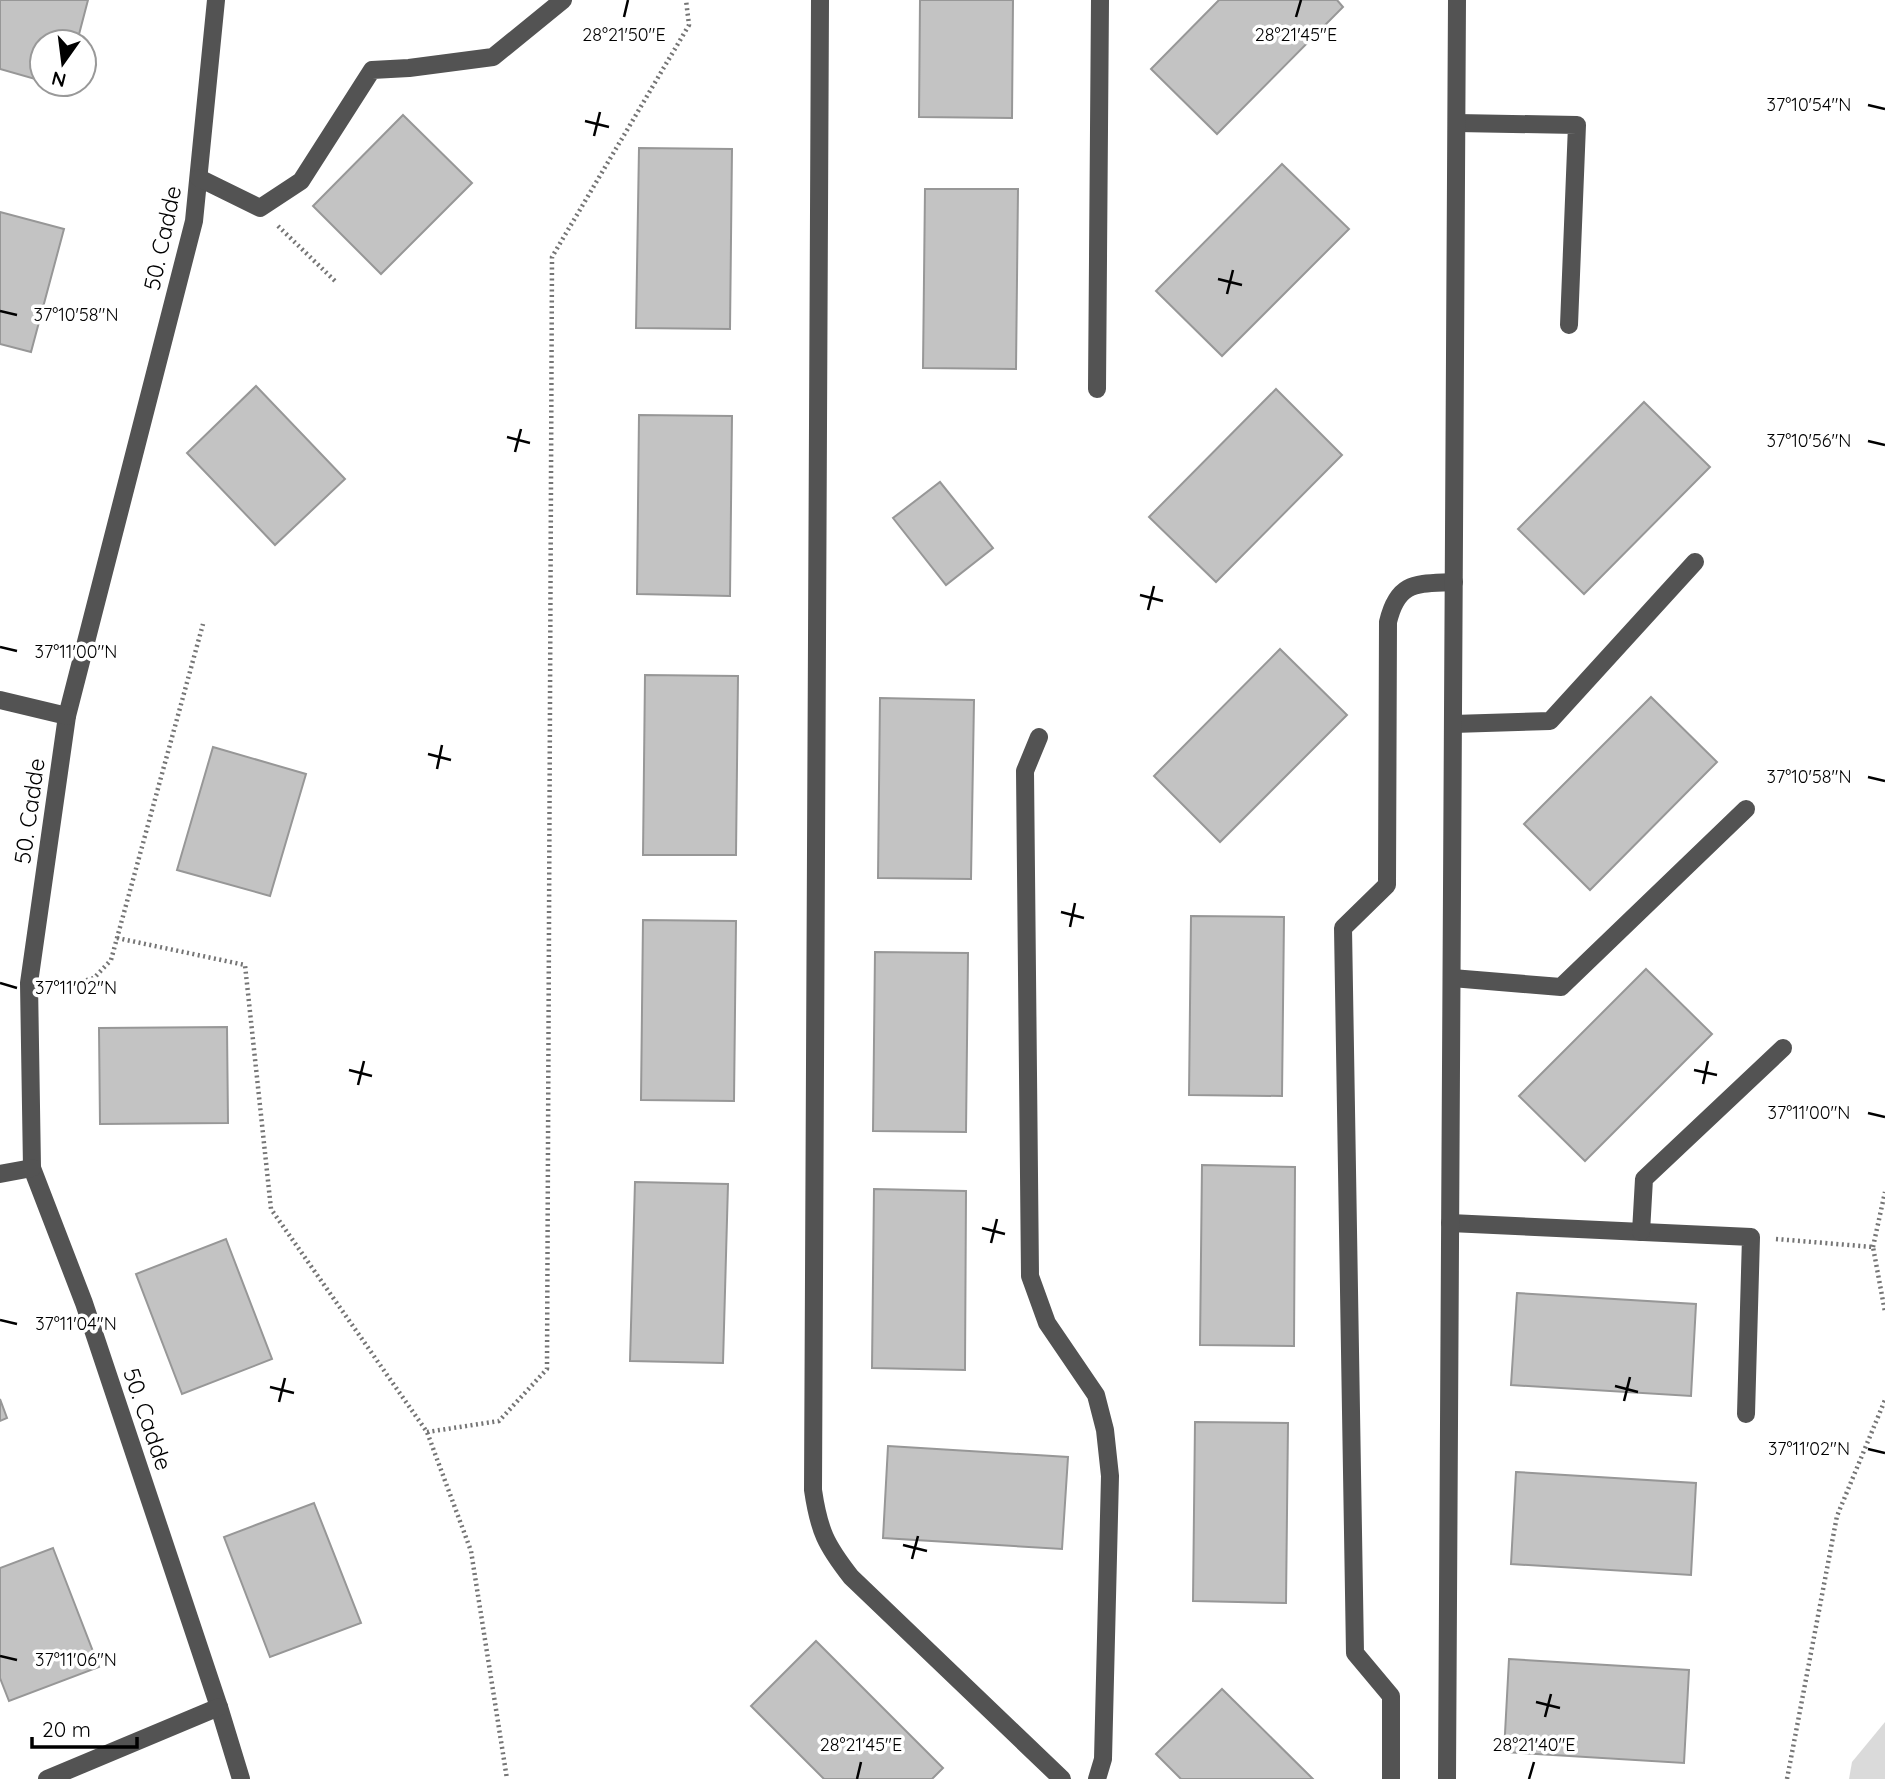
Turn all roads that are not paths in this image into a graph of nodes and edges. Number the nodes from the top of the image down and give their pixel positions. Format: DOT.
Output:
graph roads {
  1 [pos="216,0"];
  2 [pos="563,0"];
  3 [pos="820,0"];
  4 [pos="1100,0"];
  5 [pos="1457,0"];
  6 [pos="1457,123"];
  7 [pos="199,178"];
  8 [pos="1569,325"];
  9 [pos="1097,390"];
  10 [pos="1695,562"];
  11 [pos="1454,582"];
  12 [pos="0,700"];
  13 [pos="67,716"];
  14 [pos="1453,724"];
  15 [pos="1039,737"];
  16 [pos="1746,809"];
  17 [pos="1452,978"];
  18 [pos="1783,1048"];
  19 [pos="32,1167"];
  20 [pos="0,1174"];
  21 [pos="1450,1223"];
  22 [pos="1642,1232"];
  23 [pos="1746,1414"];
  24 [pos="219,1707"];
  25 [pos="47,1779"];
  26 [pos="241,1779"];
  27 [pos="1062,1779"];
  28 [pos="1097,1779"];
  29 [pos="1391,1779"];
  30 [pos="1447,1779"];
  1 -- 7 [label="street, 50. Cadde"];
  2 -- 7 [label="street"];
  3 -- 27 [label="street"];
  4 -- 9 [label="street"];
  5 -- 6 [label="street"];
  6 -- 8 [label="street"];
  6 -- 11 [label="street"];
  7 -- 13 [label="street, 50. Cadde"];
  10 -- 14 [label="street"];
  11 -- 14 [label="street"];
  11 -- 29 [label="street"];
  12 -- 13 [label="street"];
  13 -- 19 [label="street, 50. Cadde"];
  14 -- 17 [label="street"];
  15 -- 28 [label="street"];
  16 -- 17 [label="street"];
  17 -- 21 [label="street"];
  18 -- 22 [label="street"];
  19 -- 20 [label="street"];
  19 -- 24 [label="street, 50. Cadde"];
  21 -- 22 [label="street"];
  21 -- 30 [label="street"];
  22 -- 23 [label="street"];
  24 -- 25 [label="street"];
  24 -- 26 [label="street, 50. Cadde"];
}
